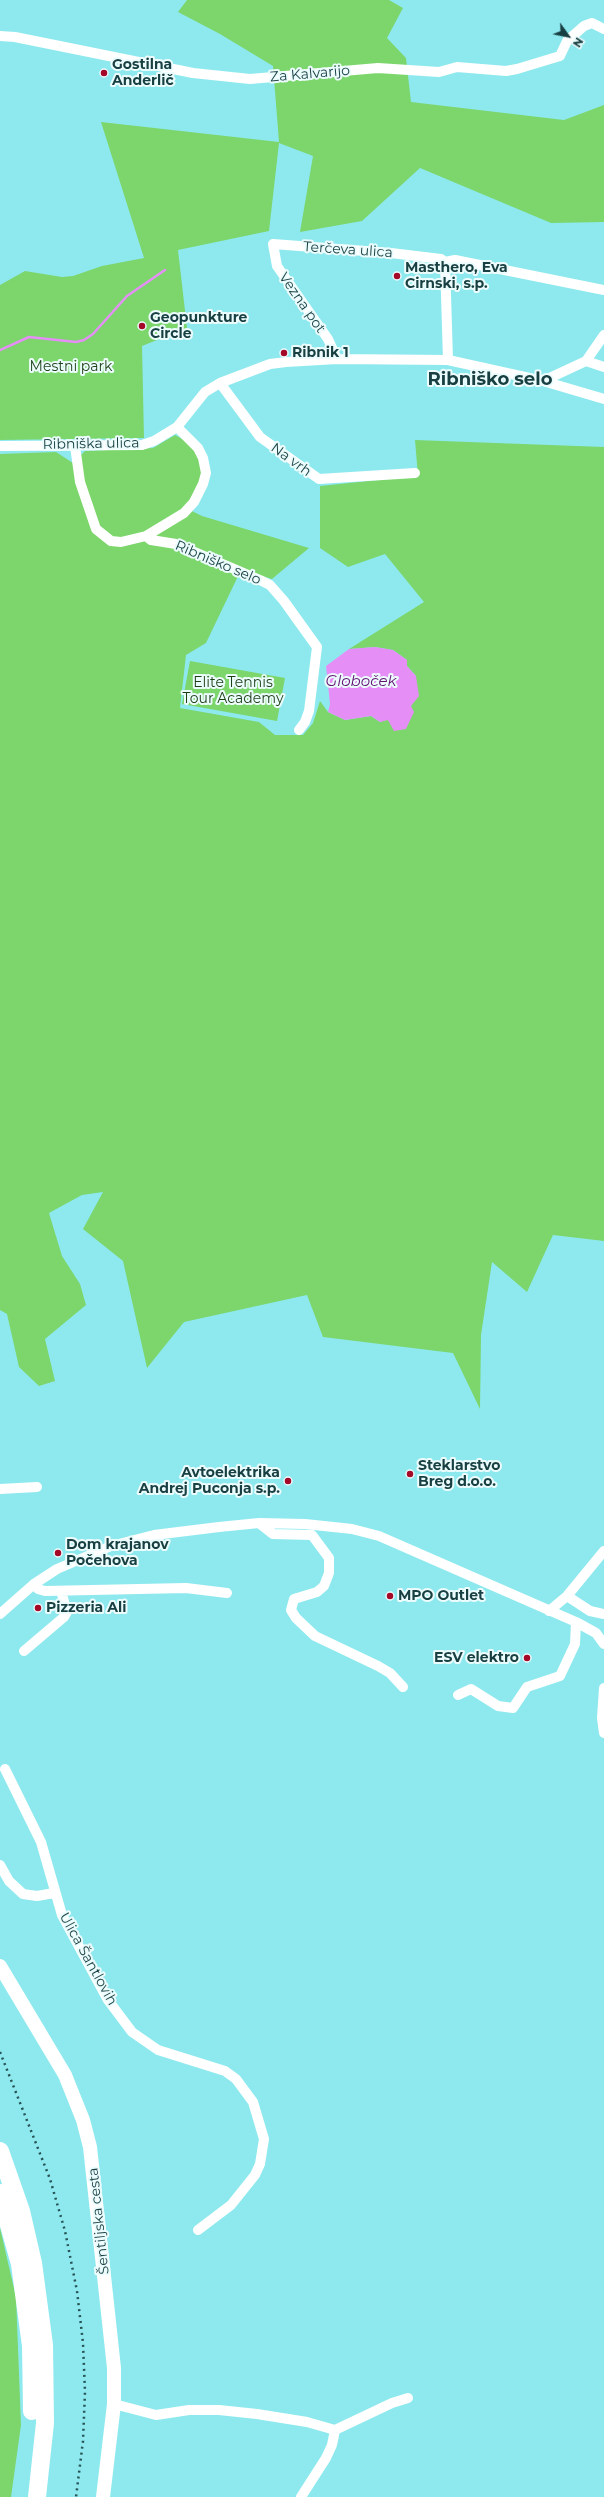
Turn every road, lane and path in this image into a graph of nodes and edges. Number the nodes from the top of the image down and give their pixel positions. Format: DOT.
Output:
graph roads {
  1 [pos="604,29"];
  2 [pos="0,36"];
  3 [pos="273,244"];
  4 [pos="445,262"];
  5 [pos="604,290"];
  6 [pos="604,335"];
  7 [pos="337,359"];
  8 [pos="448,360"];
  9 [pos="586,361"];
  10 [pos="604,367"];
  11 [pos="543,381"];
  12 [pos="220,383"];
  13 [pos="604,399"];
  14 [pos="177,426"];
  15 [pos="0,446"];
  16 [pos="75,446"];
  17 [pos="415,473"];
  18 [pos="146,536"];
  19 [pos="299,730"];
  20 [pos="38,1487"];
  21 [pos="0,1488"];
  22 [pos="259,1522"];
  23 [pos="604,1551"];
  24 [pos="34,1584"];
  25 [pos="61,1591"];
  26 [pos="227,1593"];
  27 [pos="560,1603"];
  28 [pos="1,1609"];
  29 [pos="604,1614"];
  30 [pos="576,1622"];
  31 [pos="604,1644"];
  32 [pos="24,1651"];
  33 [pos="403,1687"];
  34 [pos="604,1688"];
  35 [pos="458,1695"];
  36 [pos="604,1733"];
  37 [pos="5,1769"];
  38 [pos="0,1865"];
  39 [pos="54,1893"];
  40 [pos="0,1966"];
  41 [pos="0,2151"];
  42 [pos="0,2193"];
  43 [pos="198,2230"];
  44 [pos="408,2398"];
  45 [pos="114,2404"];
  46 [pos="334,2430"];
  47 [pos="25,2497"];
  48 [pos="37,2497"];
  49 [pos="103,2497"];
  50 [pos="301,2497"];
  1 -- 2 [label="street, Za Kalvarijo"];
  3 -- 4 [label="street, Terčeva ulica"];
  3 -- 7 [label="street, Vezna pot"];
  4 -- 5 [label="street, Terčeva ulica"];
  4 -- 8 [label="street"];
  6 -- 9 [label="street"];
  7 -- 8 [label="street, Ribniška ulica"];
  7 -- 12 [label="street, Ribniška ulica"];
  8 -- 11 [label="street, Ribniška ulica"];
  9 -- 10 [label="street"];
  9 -- 11 [label="street"];
  11 -- 13 [label="street, Ribniška ulica"];
  12 -- 14 [label="street, Ribniška ulica"];
  12 -- 17 [label="street, Na vrh"];
  14 -- 16 [label="street, Ribniška ulica"];
  14 -- 18 [label="street"];
  15 -- 16 [label="street, Ribniška ulica"];
  16 -- 18 [label="street"];
  18 -- 19 [label="street, Ribniško selo"];
  20 -- 21 [label="street"];
  22 -- 24 [label="street"];
  22 -- 27 [label="street"];
  22 -- 33 [label="street"];
  23 -- 27 [label="street"];
  24 -- 25 [label="street"];
  24 -- 28 [label="street"];
  25 -- 26 [label="street"];
  25 -- 32 [label="street"];
  27 -- 29 [label="street"];
  27 -- 30 [label="street"];
  30 -- 31 [label="street"];
  30 -- 35 [label="street"];
  34 -- 36 [label="street"];
  37 -- 39 [label="street, Ulica Šantlovih"];
  38 -- 39 [label="street"];
  39 -- 43 [label="street, Ulica Šantlovih"];
  40 -- 45 [label="street, Šentiljska cesta"];
  41 -- 48 [label="highway"];
  42 -- 47 [label="highway"];
  44 -- 46 [label="street"];
  45 -- 46 [label="street"];
  45 -- 49 [label="street, Šentiljska cesta"];
  46 -- 50 [label="street"];
}
